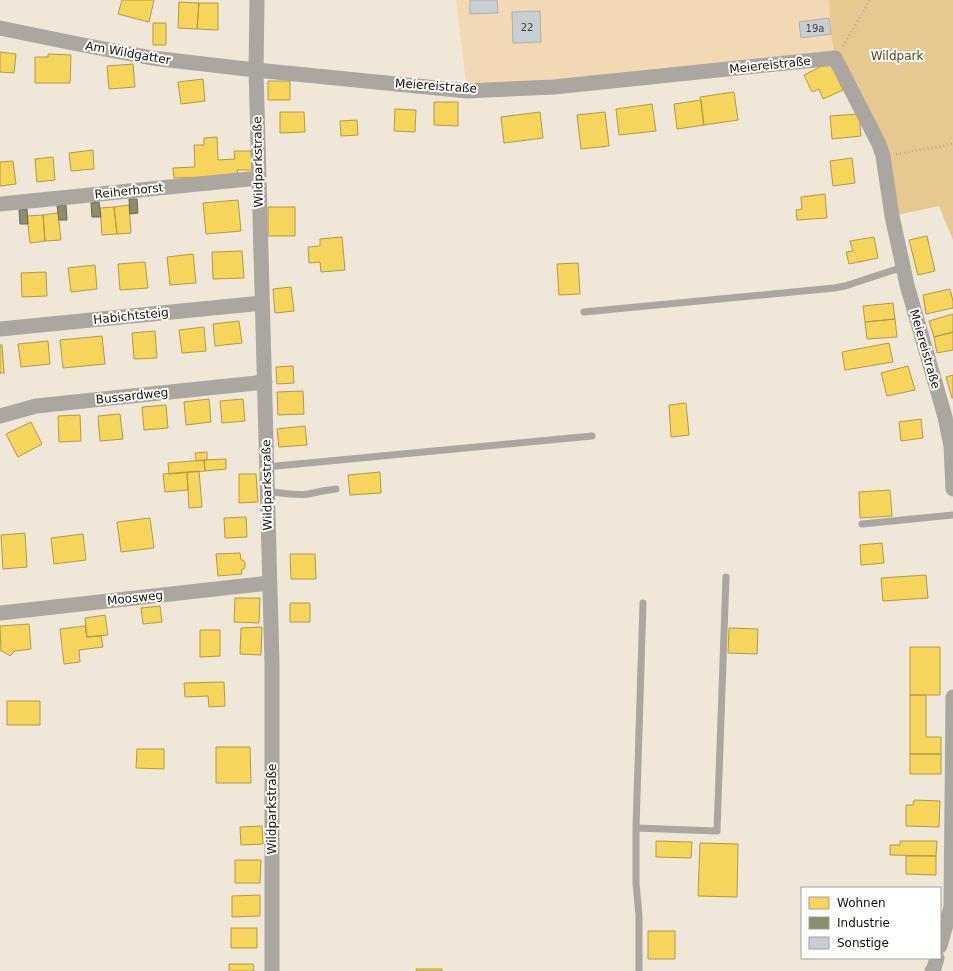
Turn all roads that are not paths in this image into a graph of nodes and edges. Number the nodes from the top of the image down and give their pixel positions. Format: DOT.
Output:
graph roads {
  1 [pos="257,0"];
  2 [pos="0,28"];
  3 [pos="256,70"];
  4 [pos="259,178"];
  5 [pos="0,204"];
  6 [pos="903,267"];
  7 [pos="262,302"];
  8 [pos="584,312"];
  9 [pos="0,329"];
  10 [pos="264,382"];
  11 [pos="0,416"];
  12 [pos="592,436"];
  13 [pos="266,467"];
  14 [pos="336,489"];
  15 [pos="953,489"];
  16 [pos="267,491"];
  17 [pos="953,515"];
  18 [pos="862,524"];
  19 [pos="726,577"];
  20 [pos="269,583"];
  21 [pos="643,603"];
  22 [pos="0,613"];
  23 [pos="953,697"];
  24 [pos="636,828"];
  25 [pos="941,942"];
  26 [pos="936,959"];
  27 [pos="272,971"];
  28 [pos="639,971"];
  29 [pos="932,971"];
  1 -- 3 [label="street, Wildparkstraße"];
  2 -- 3 [label="street, Am Wildgatter"];
  3 -- 4 [label="street, Wildparkstraße"];
  3 -- 6 [label="street, Meiereistraße"];
  4 -- 5 [label="street, Reiherhorst"];
  4 -- 7 [label="street, Wildparkstraße"];
  6 -- 8 [label="lane"];
  6 -- 15 [label="street, Meiereistraße"];
  7 -- 9 [label="street, Habichtsteig"];
  7 -- 10 [label="street, Wildparkstraße"];
  10 -- 11 [label="street, Bussardweg"];
  10 -- 13 [label="street, Wildparkstraße"];
  12 -- 13 [label="lane"];
  13 -- 16 [label="street, Wildparkstraße"];
  14 -- 16 [label="lane"];
  16 -- 20 [label="street, Wildparkstraße"];
  17 -- 18 [label="lane"];
  19 -- 24 [label="lane"];
  20 -- 22 [label="street, Moosweg"];
  20 -- 27 [label="street, Wildparkstraße"];
  21 -- 24 [label="lane"];
  23 -- 25 [label="street"];
  24 -- 28 [label="lane"];
  26 -- 29 [label="street"];
}
